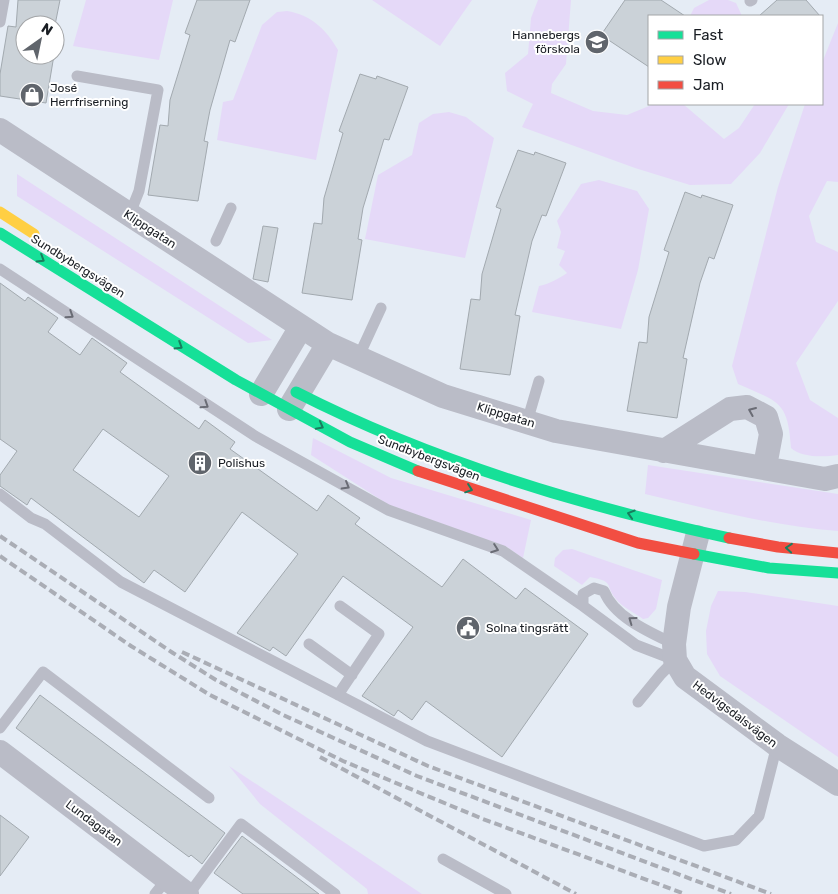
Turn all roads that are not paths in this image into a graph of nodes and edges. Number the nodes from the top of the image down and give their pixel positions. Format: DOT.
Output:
graph roads {
  1 [pos="4,0"];
  2 [pos="0,22"];
  3 [pos="77,76"];
  4 [pos="0,130"];
  5 [pos="232,208"];
  6 [pos="0,212"];
  7 [pos="129,216"];
  8 [pos="0,233"];
  9 [pos="41,239"];
  10 [pos="216,241"];
  11 [pos="0,269"];
  12 [pos="381,308"];
  13 [pos="302,327"];
  14 [pos="328,344"];
  15 [pos="358,358"];
  16 [pos="539,381"];
  17 [pos="263,382"];
  18 [pos="294,401"];
  19 [pos="527,422"];
  20 [pos="664,451"];
  21 [pos="765,466"];
  22 [pos="834,479"];
  23 [pos="0,494"];
  24 [pos="698,530"];
  25 [pos="838,553"];
  26 [pos="693,554"];
  27 [pos="838,573"];
  28 [pos="340,606"];
  29 [pos="582,606"];
  30 [pos="309,644"];
  31 [pos="675,652"];
  32 [pos="352,674"];
  33 [pos="338,695"];
  34 [pos="638,702"];
  35 [pos="0,728"];
  36 [pos="777,746"];
  37 [pos="0,752"];
  38 [pos="838,784"];
  39 [pos="209,798"];
  40 [pos="443,859"];
  41 [pos="161,886"];
  42 [pos="188,894"];
  43 [pos="335,894"];
  44 [pos="506,894"];
  1 -- 2 [label="lane"];
  3 -- 7 [label="lane"];
  4 -- 7 [label="street, Klippgatan"];
  5 -- 10 [label="lane"];
  6 -- 9 [label="main road, Sundbybergsvägen"];
  7 -- 13 [label="street, Klippgatan"];
  8 -- 17 [label="main road, Sundbybergsvägen, one-way"];
  11 -- 29 [label="lane, one-way"];
  12 -- 15 [label="lane"];
  13 -- 14 [label="street, Klippgatan"];
  13 -- 17 [label="street"];
  14 -- 15 [label="street, Klippgatan"];
  14 -- 18 [label="street"];
  15 -- 19 [label="street, Klippgatan"];
  16 -- 19 [label="lane"];
  17 -- 18 [label="main road, Sundbybergsvägen"];
  17 -- 18 [label="main road, Sundbybergsvägen"];
  24 -- 18 [label="main road, Sundbybergsvägen, one-way"];
  18 -- 26 [label="main road, Sundbybergsvägen, one-way"];
  19 -- 20 [label="street, Klippgatan"];
  20 -- 21 [label="street, Klippgatan"];
  21 -- 20 [label="street, one-way"];
  21 -- 22 [label="street, Klippgatan"];
  23 -- 33 [label="lane"];
  25 -- 24 [label="main road, Sundbybergsvägen, one-way"];
  24 -- 26 [label="street"];
  26 -- 27 [label="main road, Sundbybergsvägen"];
  26 -- 31 [label="street"];
  28 -- 32 [label="lane"];
  29 -- 31 [label="lane"];
  31 -- 29 [label="lane, one-way"];
  30 -- 32 [label="lane"];
  31 -- 34 [label="lane"];
  31 -- 36 [label="street, Hedvigsdalsvägen"];
  32 -- 33 [label="lane"];
  33 -- 36 [label="lane"];
  35 -- 39 [label="lane"];
  36 -- 38 [label="street, Hedvigsdalsvägen"];
  37 -- 41 [label="street, Lundagatan"];
  40 -- 44 [label="lane"];
  41 -- 42 [label="street, Lundagatan"];
  42 -- 43 [label="lane"];
}
